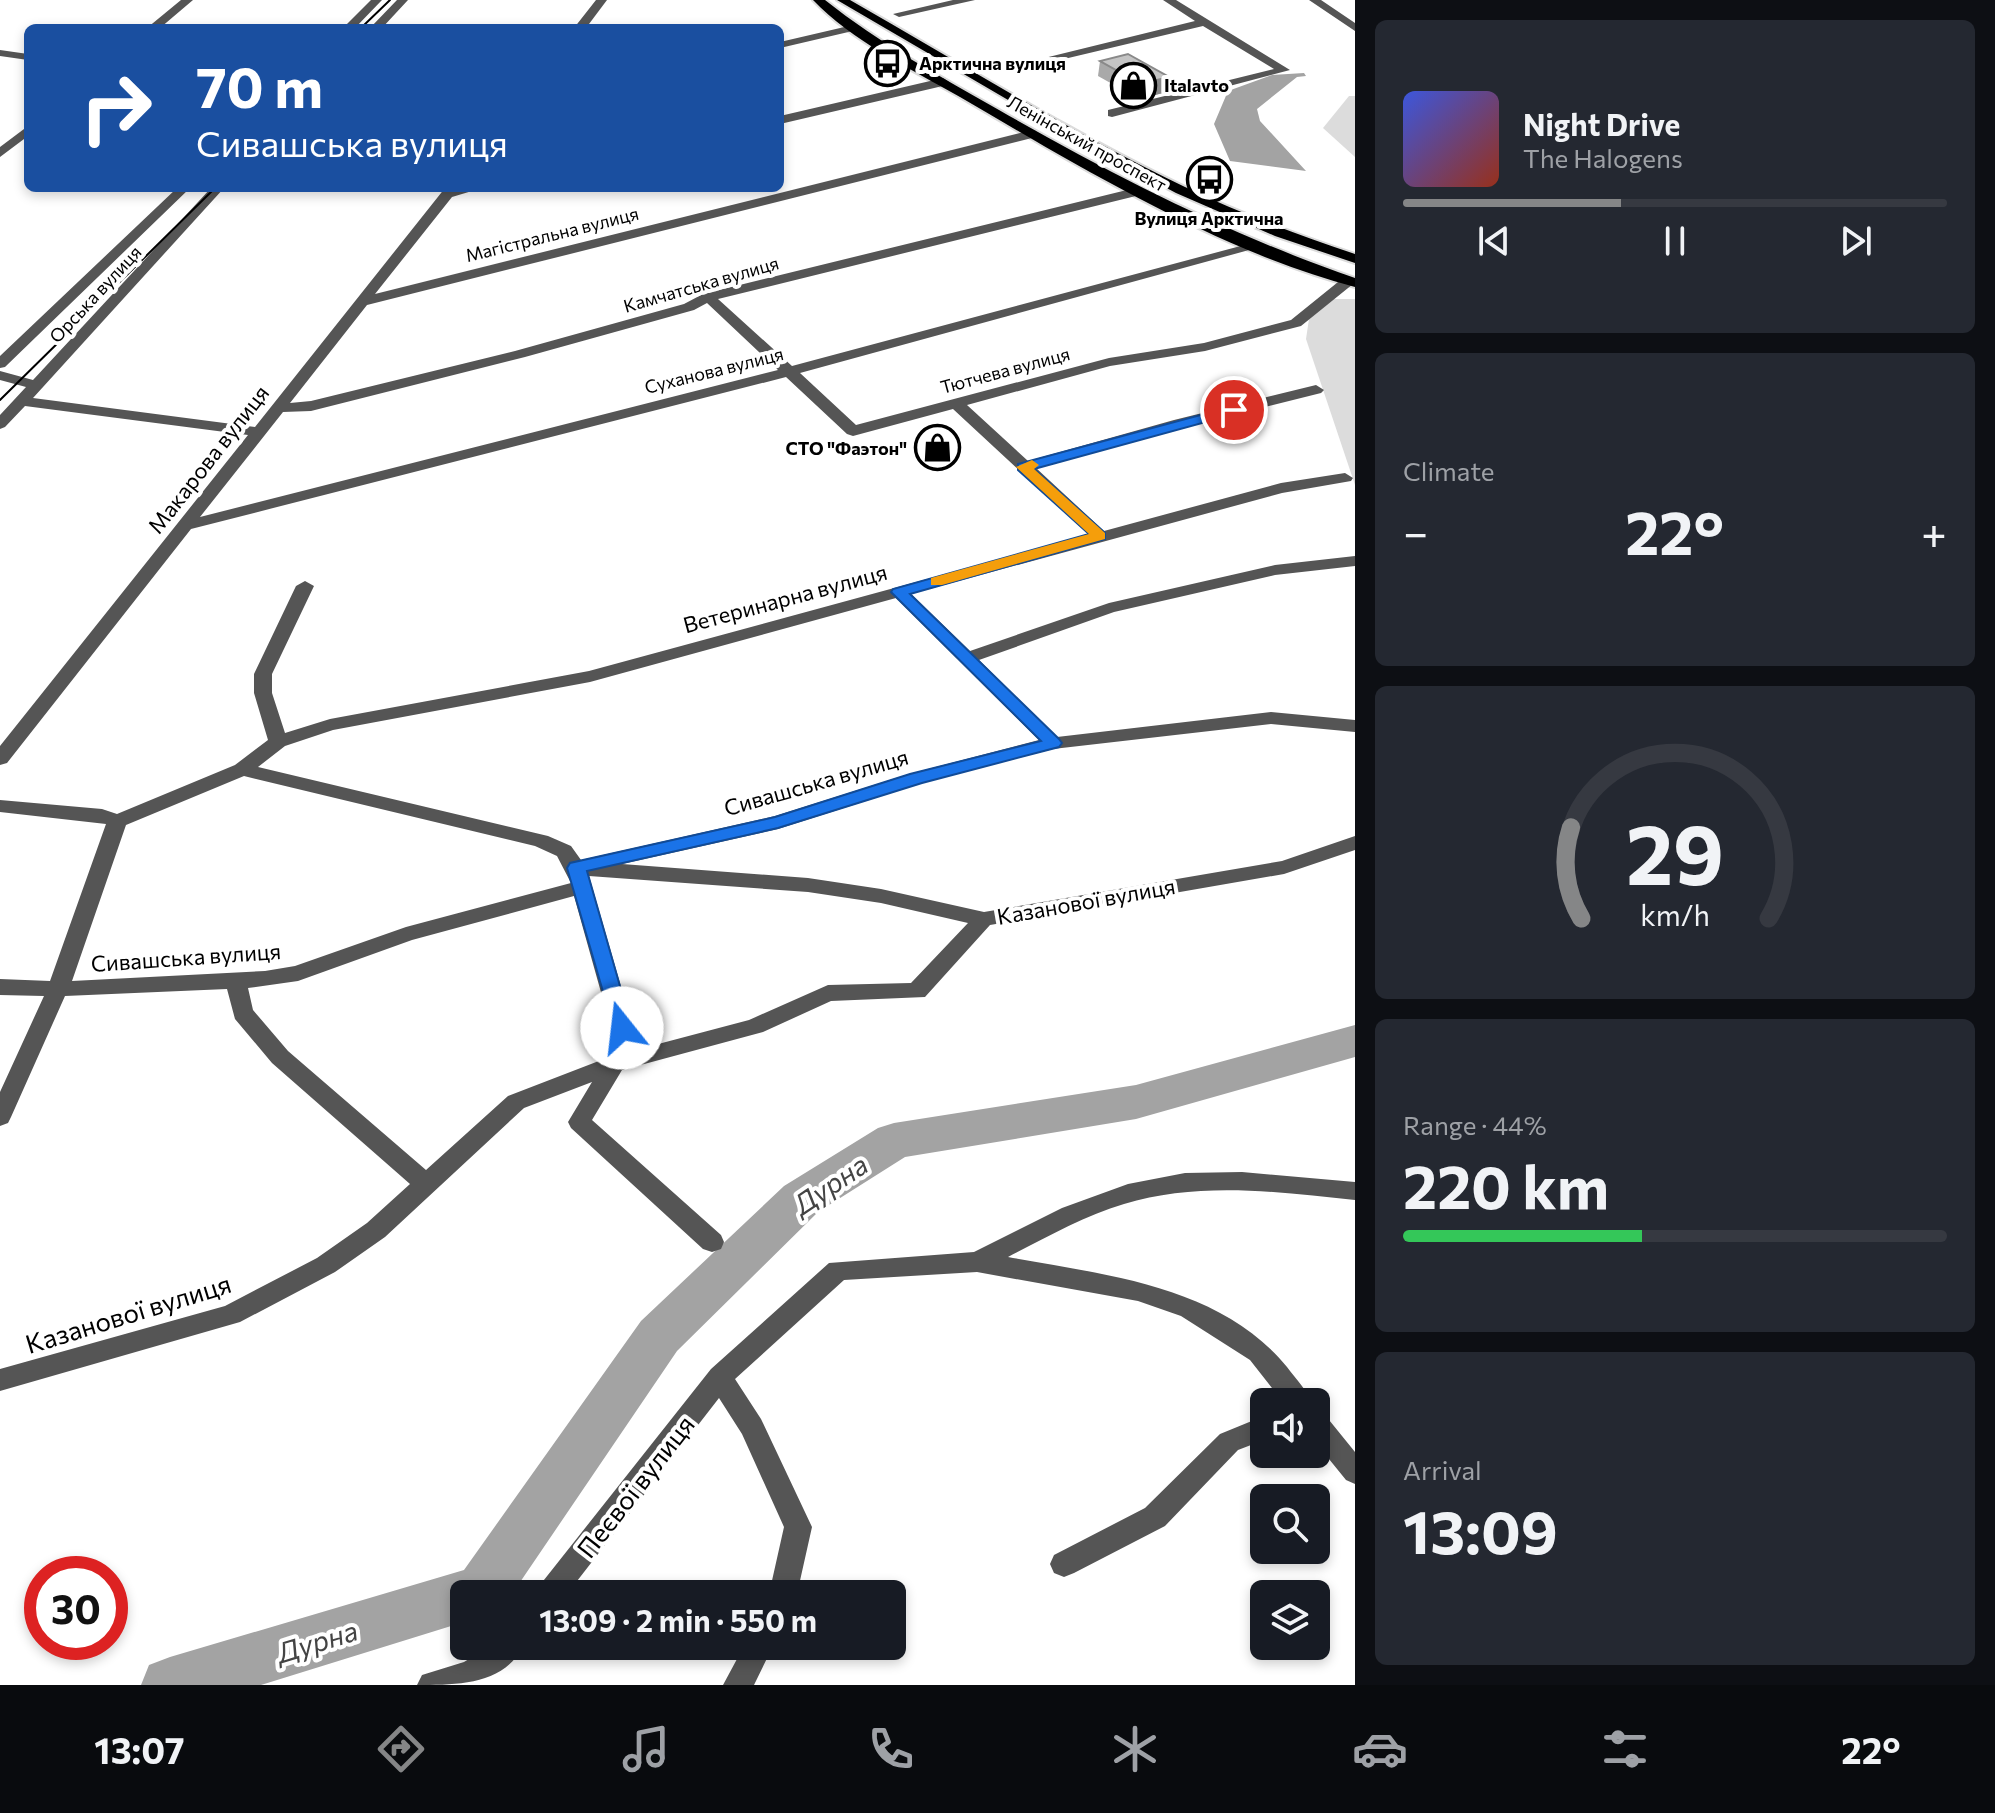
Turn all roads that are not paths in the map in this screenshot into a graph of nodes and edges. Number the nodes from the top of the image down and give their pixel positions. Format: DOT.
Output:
graph roads {
  1 [pos="188,0"];
  2 [pos="377,0"];
  3 [pos="403,0"];
  4 [pos="602,0"];
  5 [pos="818,0"];
  6 [pos="842,0"];
  7 [pos="970,0"];
  8 [pos="1168,0"];
  9 [pos="1314,0"];
  10 [pos="899,14"];
  11 [pos="1207,22"];
  12 [pos="158,24"];
  13 [pos="353,24"];
  14 [pos="380,24"];
  15 [pos="583,24"];
  16 [pos="853,28"];
  17 [pos="1355,28"];
  18 [pos="784,44"];
  19 [pos="0,53"];
  20 [pos="24,56"];
  21 [pos="1022,65"];
  22 [pos="943,82"];
  23 [pos="1112,113"];
  24 [pos="784,119"];
  25 [pos="24,133"];
  26 [pos="1032,134"];
  27 [pos="1084,139"];
  28 [pos="1047,143"];
  29 [pos="1104,150"];
  30 [pos="0,153"];
  31 [pos="1078,160"];
  32 [pos="180,192"];
  33 [pos="214,192"];
  34 [pos="449,192"];
  35 [pos="1135,192"];
  36 [pos="1253,247"];
  37 [pos="1355,259"];
  38 [pos="1352,282"];
  39 [pos="708,297"];
  40 [pos="361,302"];
  41 [pos="0,364"];
  42 [pos="788,372"];
  43 [pos="0,375"];
  44 [pos="35,385"];
  45 [pos="1316,390"];
  46 [pos="24,401"];
  47 [pos="957,404"];
  48 [pos="277,408"];
  49 [pos="0,424"];
  50 [pos="257,432"];
  51 [pos="1023,467"];
  52 [pos="1345,478"];
  53 [pos="184,526"];
  54 [pos="1100,536"];
  55 [pos="1355,561"];
  56 [pos="305,586"];
  57 [pos="899,592"];
  58 [pos="967,658"];
  59 [pos="1355,726"];
  60 [pos="278,742"];
  61 [pos="1053,743"];
  62 [pos="0,759"];
  63 [pos="242,769"];
  64 [pos="0,806"];
  65 [pos="117,821"];
  66 [pos="1355,843"];
  67 [pos="579,877"];
  68 [pos="984,919"];
  69 [pos="236,982"];
  70 [pos="0,987"];
  71 [pos="58,989"];
  72 [pos="614,1064"];
  73 [pos="0,1117"];
  74 [pos="427,1185"];
  75 [pos="1355,1191"];
  76 [pos="712,1242"];
  77 [pos="977,1262"];
  78 [pos="720,1377"];
  79 [pos="0,1380"];
  80 [pos="1288,1388"];
  81 [pos="1250,1434"];
  82 [pos="1330,1441"];
  83 [pos="1355,1472"];
  84 [pos="1064,1564"];
  85 [pos="561,1580"];
  86 [pos="786,1580"];
  87 [pos="495,1660"];
  88 [pos="751,1660"];
  89 [pos="432,1685"];
  90 [pos="738,1685"];
  1 -- 12 [label="street"];
  2 -- 13 [label="street"];
  3 -- 14 [label="street"];
  4 -- 15 [label="street"];
  5 -- 16 [label="main road, Ленінський проспект"];
  6 -- 27 [label="main road, Ленінський проспект"];
  7 -- 10 [label="street"];
  8 -- 11 [label="street"];
  9 -- 17 [label="street"];
  11 -- 21 [label="street"];
  11 -- 23 [label="street"];
  16 -- 18 [label="street"];
  16 -- 22 [label="main road, Ленінський проспект"];
  19 -- 20 [label="street"];
  22 -- 24 [label="street"];
  22 -- 26 [label="main road, Ленінський проспект"];
  25 -- 30 [label="street"];
  26 -- 28 [label="main road, Ленінський проспект"];
  26 -- 40 [label="street, Магістральна вулиця"];
  27 -- 28 [label="main road"];
  27 -- 29 [label="main road, Ленінський проспект"];
  28 -- 31 [label="main road, Ленінський проспект"];
  29 -- 31 [label="main road"];
  29 -- 37 [label="main road, Ленінський проспект"];
  31 -- 35 [label="main road, Ленінський проспект"];
  32 -- 41 [label="street"];
  33 -- 44 [label="street, Орська вулиця"];
  34 -- 40 [label="street, Макарова вулиця"];
  35 -- 36 [label="main road, Ленінський проспект"];
  35 -- 39 [label="street, Камчатська вулиця"];
  36 -- 38 [label="main road, Ленінський проспект"];
  36 -- 42 [label="street, Суханова вулиця"];
  38 -- 47 [label="street, Тютчева вулиця"];
  39 -- 42 [label="street, Тютчева вулиця"];
  39 -- 48 [label="street, Камчатська вулиця"];
  40 -- 48 [label="street, Макарова вулиця"];
  42 -- 47 [label="street, Тютчева вулиця"];
  42 -- 53 [label="street, Суханова вулиця"];
  43 -- 44 [label="street"];
  44 -- 46 [label="street, Орська вулиця"];
  45 -- 51 [label="street"];
  46 -- 49 [label="street, Орська вулиця"];
  46 -- 50 [label="street"];
  47 -- 51 [label="street"];
  48 -- 50 [label="street, Макарова вулиця"];
  50 -- 53 [label="street, Макарова вулиця"];
  51 -- 54 [label="street"];
  52 -- 54 [label="street, Ветеринарна вулиця"];
  53 -- 62 [label="street, Макарова вулиця"];
  54 -- 57 [label="street, Ветеринарна вулиця"];
  55 -- 58 [label="street"];
  56 -- 60 [label="street"];
  57 -- 58 [label="street"];
  57 -- 60 [label="street, Ветеринарна вулиця"];
  58 -- 61 [label="street"];
  59 -- 61 [label="street, Сивашська вулиця"];
  60 -- 63 [label="street, Ветеринарна вулиця"];
  61 -- 67 [label="street, Сивашська вулиця"];
  63 -- 65 [label="street, Ветеринарна вулиця"];
  63 -- 67 [label="street"];
  64 -- 65 [label="street"];
  65 -- 71 [label="street"];
  66 -- 68 [label="street, Казанової вулиця"];
  67 -- 68 [label="street, Сивашська вулиця"];
  67 -- 69 [label="street, Сивашська вулиця"];
  67 -- 72 [label="street"];
  68 -- 72 [label="street, Казанової вулиця"];
  69 -- 71 [label="street, Сивашська вулиця"];
  69 -- 74 [label="street"];
  70 -- 71 [label="street, Сивашська вулиця"];
  71 -- 73 [label="street"];
  72 -- 74 [label="street, Казанової вулиця"];
  72 -- 76 [label="street"];
  74 -- 79 [label="street, Казанової вулиця"];
  75 -- 77 [label="street"];
  77 -- 78 [label="street, Пеєвої вулиця"];
  77 -- 80 [label="street"];
  78 -- 85 [label="street, Пеєвої вулиця"];
  78 -- 86 [label="street"];
  81 -- 84 [label="street"];
  82 -- 83 [label="street"];
  87 -- 89 [label="street"];
  88 -- 90 [label="street"];
}
